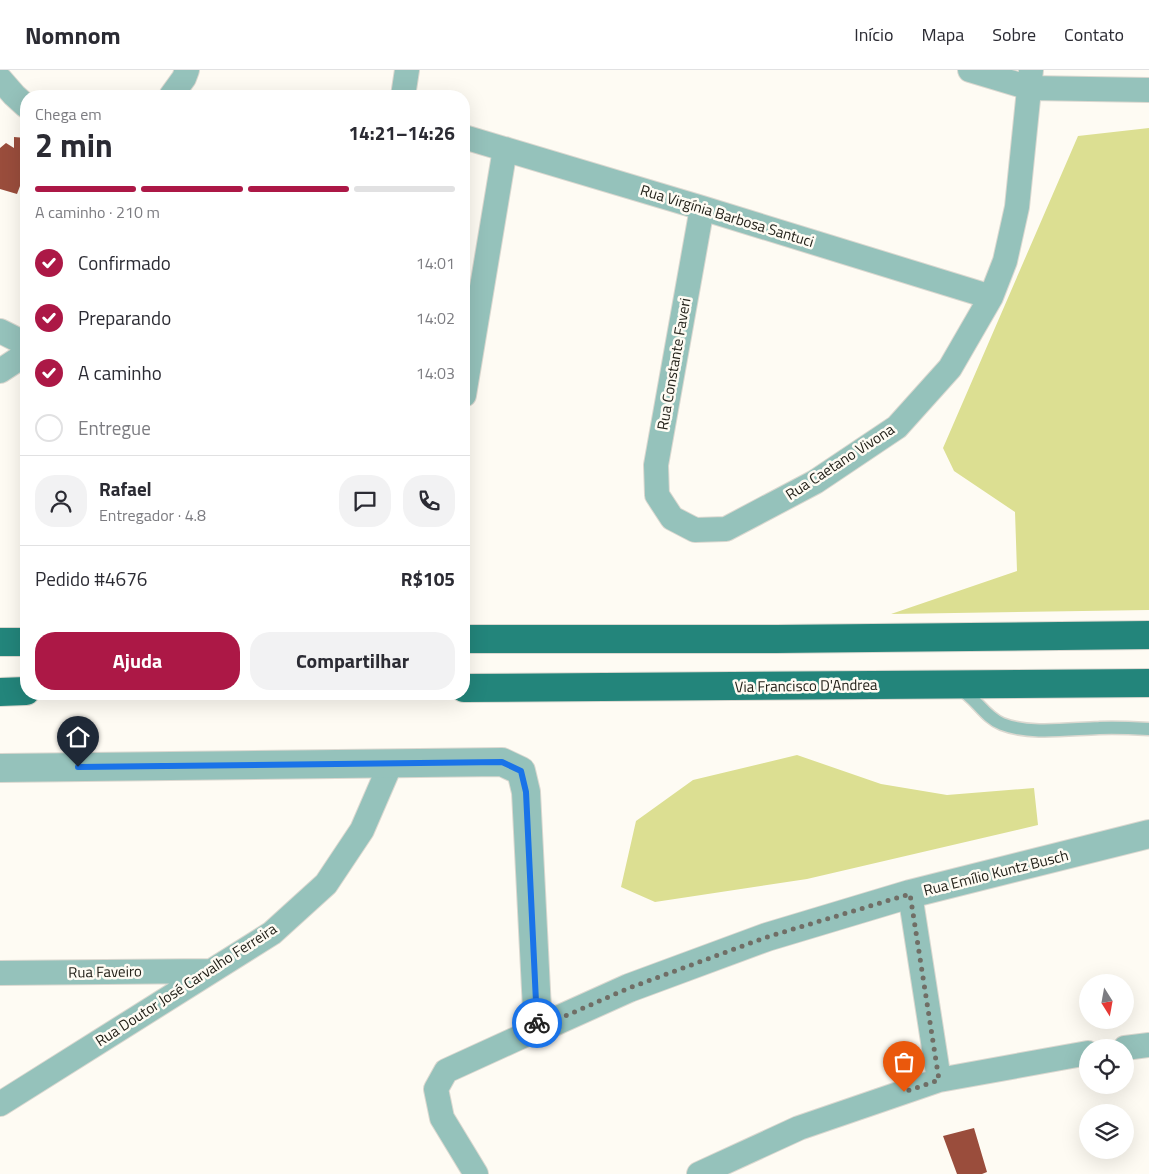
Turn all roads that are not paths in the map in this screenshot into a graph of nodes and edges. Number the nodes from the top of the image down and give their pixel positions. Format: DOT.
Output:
graph roads {
  1 [pos="187,70"];
  2 [pos="407,70"];
  3 [pos="970,70"];
  4 [pos="1030,79"];
  5 [pos="175,90"];
  6 [pos="404,90"];
  7 [pos="1149,90"];
  8 [pos="470,139"];
  9 [pos="505,149"];
  10 [pos="702,208"];
  11 [pos="991,297"];
  12 [pos="0,331"];
  13 [pos="20,341"];
  14 [pos="20,358"];
  15 [pos="470,359"];
  16 [pos="0,371"];
  17 [pos="672,518"];
  18 [pos="1149,635"];
  19 [pos="470,639"];
  20 [pos="0,642"];
  21 [pos="20,642"];
  22 [pos="1149,683"];
  23 [pos="951,684"];
  24 [pos="470,688"];
  25 [pos="20,691"];
  26 [pos="0,692"];
  27 [pos="1149,728"];
  28 [pos="391,763"];
  29 [pos="0,768"];
  30 [pos="1149,834"];
  31 [pos="910,894"];
  32 [pos="210,972"];
  33 [pos="0,973"];
  34 [pos="538,1028"];
  35 [pos="1149,1045"];
  36 [pos="1134,1047"];
  37 [pos="1079,1055"];
  38 [pos="939,1080"];
  39 [pos="0,1104"];
  40 [pos="476,1174"];
  41 [pos="699,1174"];
  1 -- 5 [label="street"];
  2 -- 6 [label="street"];
  3 -- 4 [label="street"];
  4 -- 7 [label="street"];
  4 -- 11 [label="street, Rua Caetano Vivona"];
  8 -- 9 [label="street, Rua Virgínia Barbosa Santuci"];
  9 -- 10 [label="street, Rua Virgínia Barbosa Santuci"];
  9 -- 15 [label="street"];
  10 -- 11 [label="street, Rua Virgínia Barbosa Santuci"];
  10 -- 17 [label="street, Rua Constante Faveri"];
  11 -- 17 [label="street, Rua Caetano Vivona"];
  12 -- 13 [label="street"];
  14 -- 16 [label="street"];
  18 -- 19 [label="highway"];
  20 -- 21 [label="highway"];
  22 -- 23 [label="highway, Via Francisco D'Andrea"];
  23 -- 24 [label="highway, Via Francisco D'Andrea"];
  23 -- 27 [label="lane"];
  25 -- 26 [label="highway"];
  28 -- 29 [label="street"];
  28 -- 32 [label="street, Rua Doutor José Carvalho Ferreira"];
  28 -- 34 [label="street"];
  30 -- 31 [label="street, Rua Emílio Kuntz Busch"];
  31 -- 34 [label="street, Rua Emílio Kuntz Busch"];
  31 -- 38 [label="street"];
  32 -- 33 [label="street, Rua Faveiro"];
  32 -- 39 [label="street, Rua Doutor José Carvalho Ferreira"];
  34 -- 40 [label="street, Rua Emílio Kuntz Busch"];
  35 -- 36 [label="street"];
  37 -- 38 [label="street"];
  38 -- 41 [label="street"];
}
